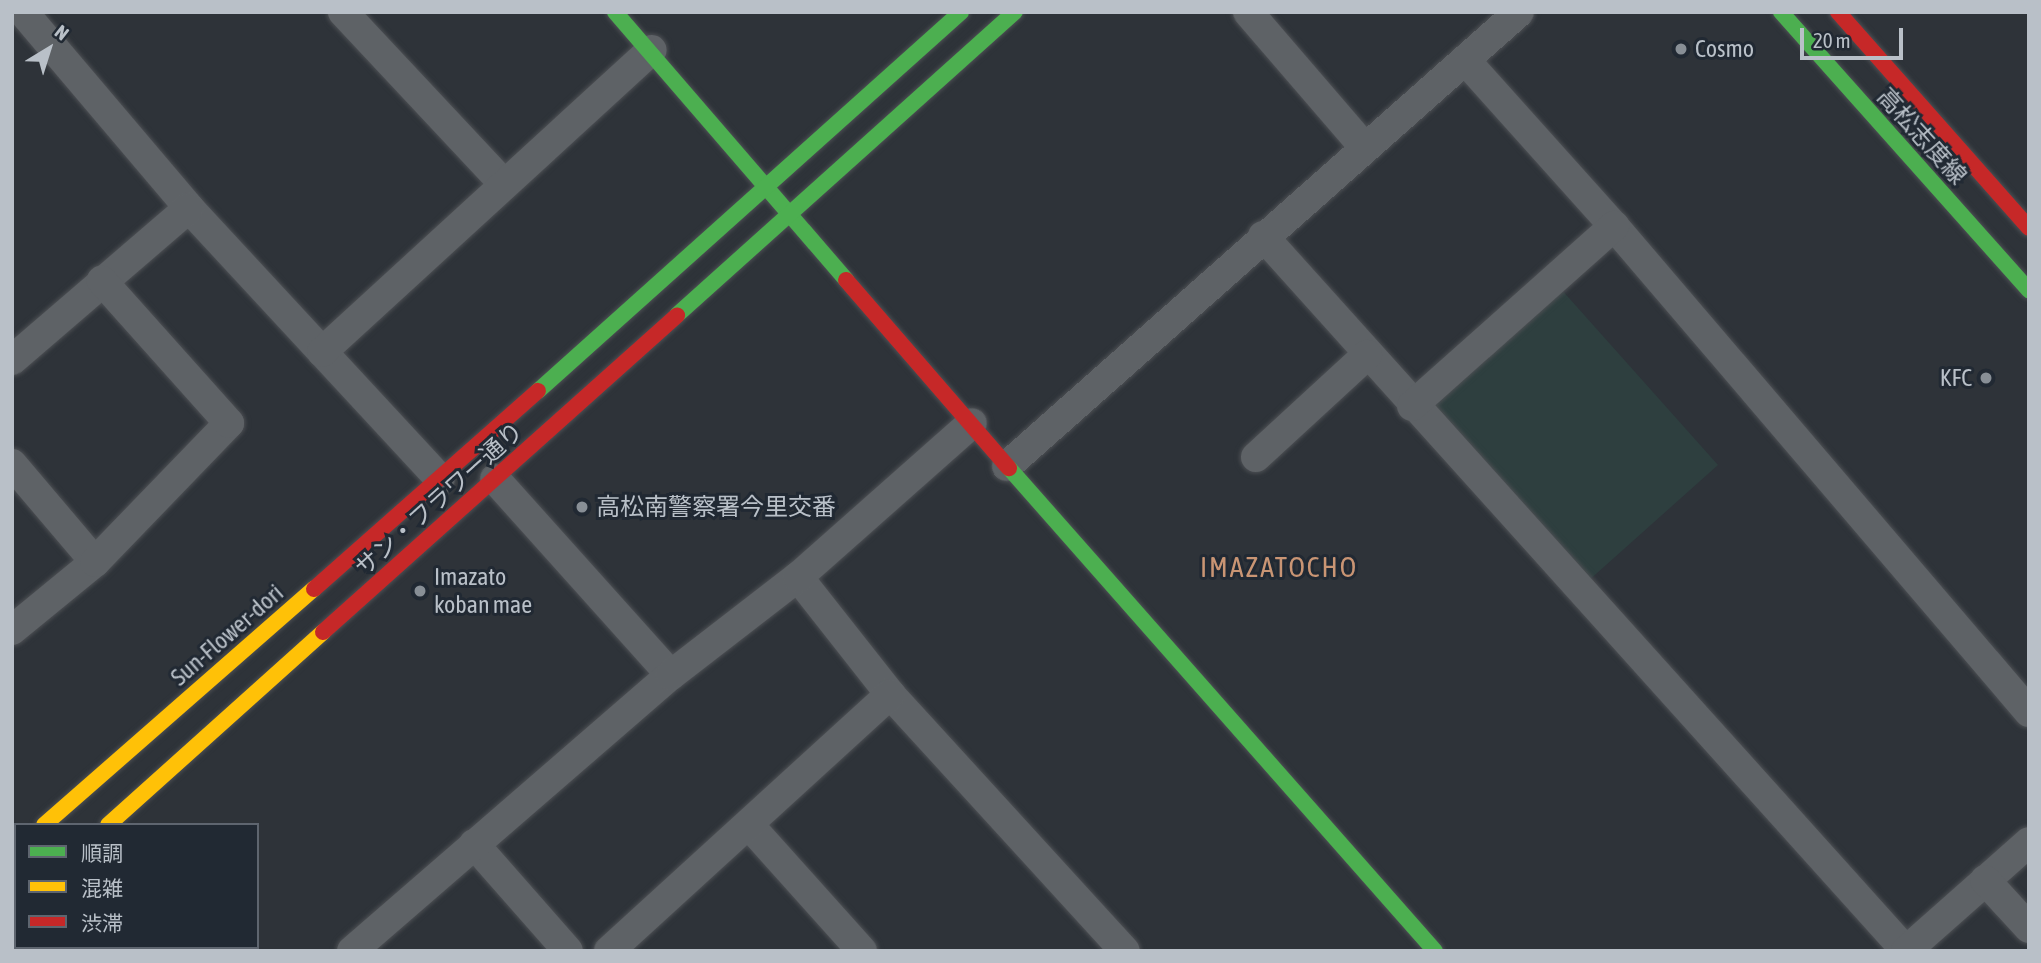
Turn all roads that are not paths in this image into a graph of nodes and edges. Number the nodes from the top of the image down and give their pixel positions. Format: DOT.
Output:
graph roads {
  1 [pos="23,12"];
  2 [pos="344,12"];
  3 [pos="615,12"];
  4 [pos="961,12"];
  5 [pos="1015,12"];
  6 [pos="1248,12"];
  7 [pos="1519,12"];
  8 [pos="1781,12"];
  9 [pos="1838,12"];
  10 [pos="651,50"];
  11 [pos="1465,60"];
  12 [pos="1364,147"];
  13 [pos="504,184"];
  14 [pos="767,186"];
  15 [pos="189,208"];
  16 [pos="792,214"];
  17 [pos="1614,226"];
  18 [pos="2029,228"];
  19 [pos="1263,236"];
  20 [pos="102,281"];
  21 [pos="2029,290"];
  22 [pos="322,352"];
  23 [pos="1367,355"];
  24 [pos="12,360"];
  25 [pos="1412,406"];
  26 [pos="972,423"];
  27 [pos="1256,457"];
  28 [pos="12,464"];
  29 [pos="1007,466"];
  30 [pos="440,479"];
  31 [pos="495,479"];
  32 [pos="94,562"];
  33 [pos="798,577"];
  34 [pos="12,630"];
  35 [pos="671,675"];
  36 [pos="890,694"];
  37 [pos="2029,712"];
  38 [pos="46,823"];
  39 [pos="110,823"];
  40 [pos="749,825"];
  41 [pos="2029,842"];
  42 [pos="474,844"];
  43 [pos="1985,880"];
  44 [pos="2029,928"];
  45 [pos="352,951"];
  46 [pos="568,951"];
  47 [pos="609,951"];
  48 [pos="862,951"];
  49 [pos="1125,951"];
  50 [pos="1435,951"];
  1 -- 15 [label="street"];
  2 -- 13 [label="street"];
  3 -- 10 [label="street"];
  4 -- 14 [label="street, サン・フラワー通り"];
  5 -- 16 [label="street, サン・フラワー通り"];
  6 -- 12 [label="street"];
  7 -- 11 [label="street"];
  8 -- 21 [label="street, 高松志度線"];
  9 -- 18 [label="street, 高松志度線"];
  10 -- 13 [label="street"];
  10 -- 14 [label="street"];
  11 -- 12 [label="street"];
  11 -- 17 [label="street"];
  12 -- 19 [label="street"];
  13 -- 22 [label="street"];
  14 -- 16 [label="street"];
  14 -- 30 [label="street, サン・フラワー通り"];
  15 -- 20 [label="street"];
  15 -- 22 [label="street"];
  16 -- 26 [label="street"];
  16 -- 31 [label="street, サン・フラワー通り"];
  17 -- 25 [label="street"];
  17 -- 37 [label="street"];
  19 -- 23 [label="street"];
  19 -- 29 [label="street"];
  20 -- 24 [label="street"];
  20 -- 32 [label="street"];
  22 -- 30 [label="street"];
  23 -- 25 [label="street"];
  23 -- 27 [label="street"];
  25 -- 43 [label="street"];
  26 -- 29 [label="street"];
  26 -- 33 [label="street"];
  28 -- 32 [label="street"];
  29 -- 50 [label="street"];
  30 -- 38 [label="street, Sun-Flower-dori"];
  31 -- 35 [label="street"];
  31 -- 39 [label="street"];
  32 -- 34 [label="street"];
  33 -- 35 [label="street"];
  33 -- 36 [label="street"];
  35 -- 42 [label="street"];
  36 -- 40 [label="street"];
  36 -- 49 [label="street"];
  40 -- 47 [label="street"];
  40 -- 48 [label="street"];
  41 -- 43 [label="street"];
  42 -- 45 [label="street"];
  42 -- 46 [label="street"];
  43 -- 44 [label="street"];
}
